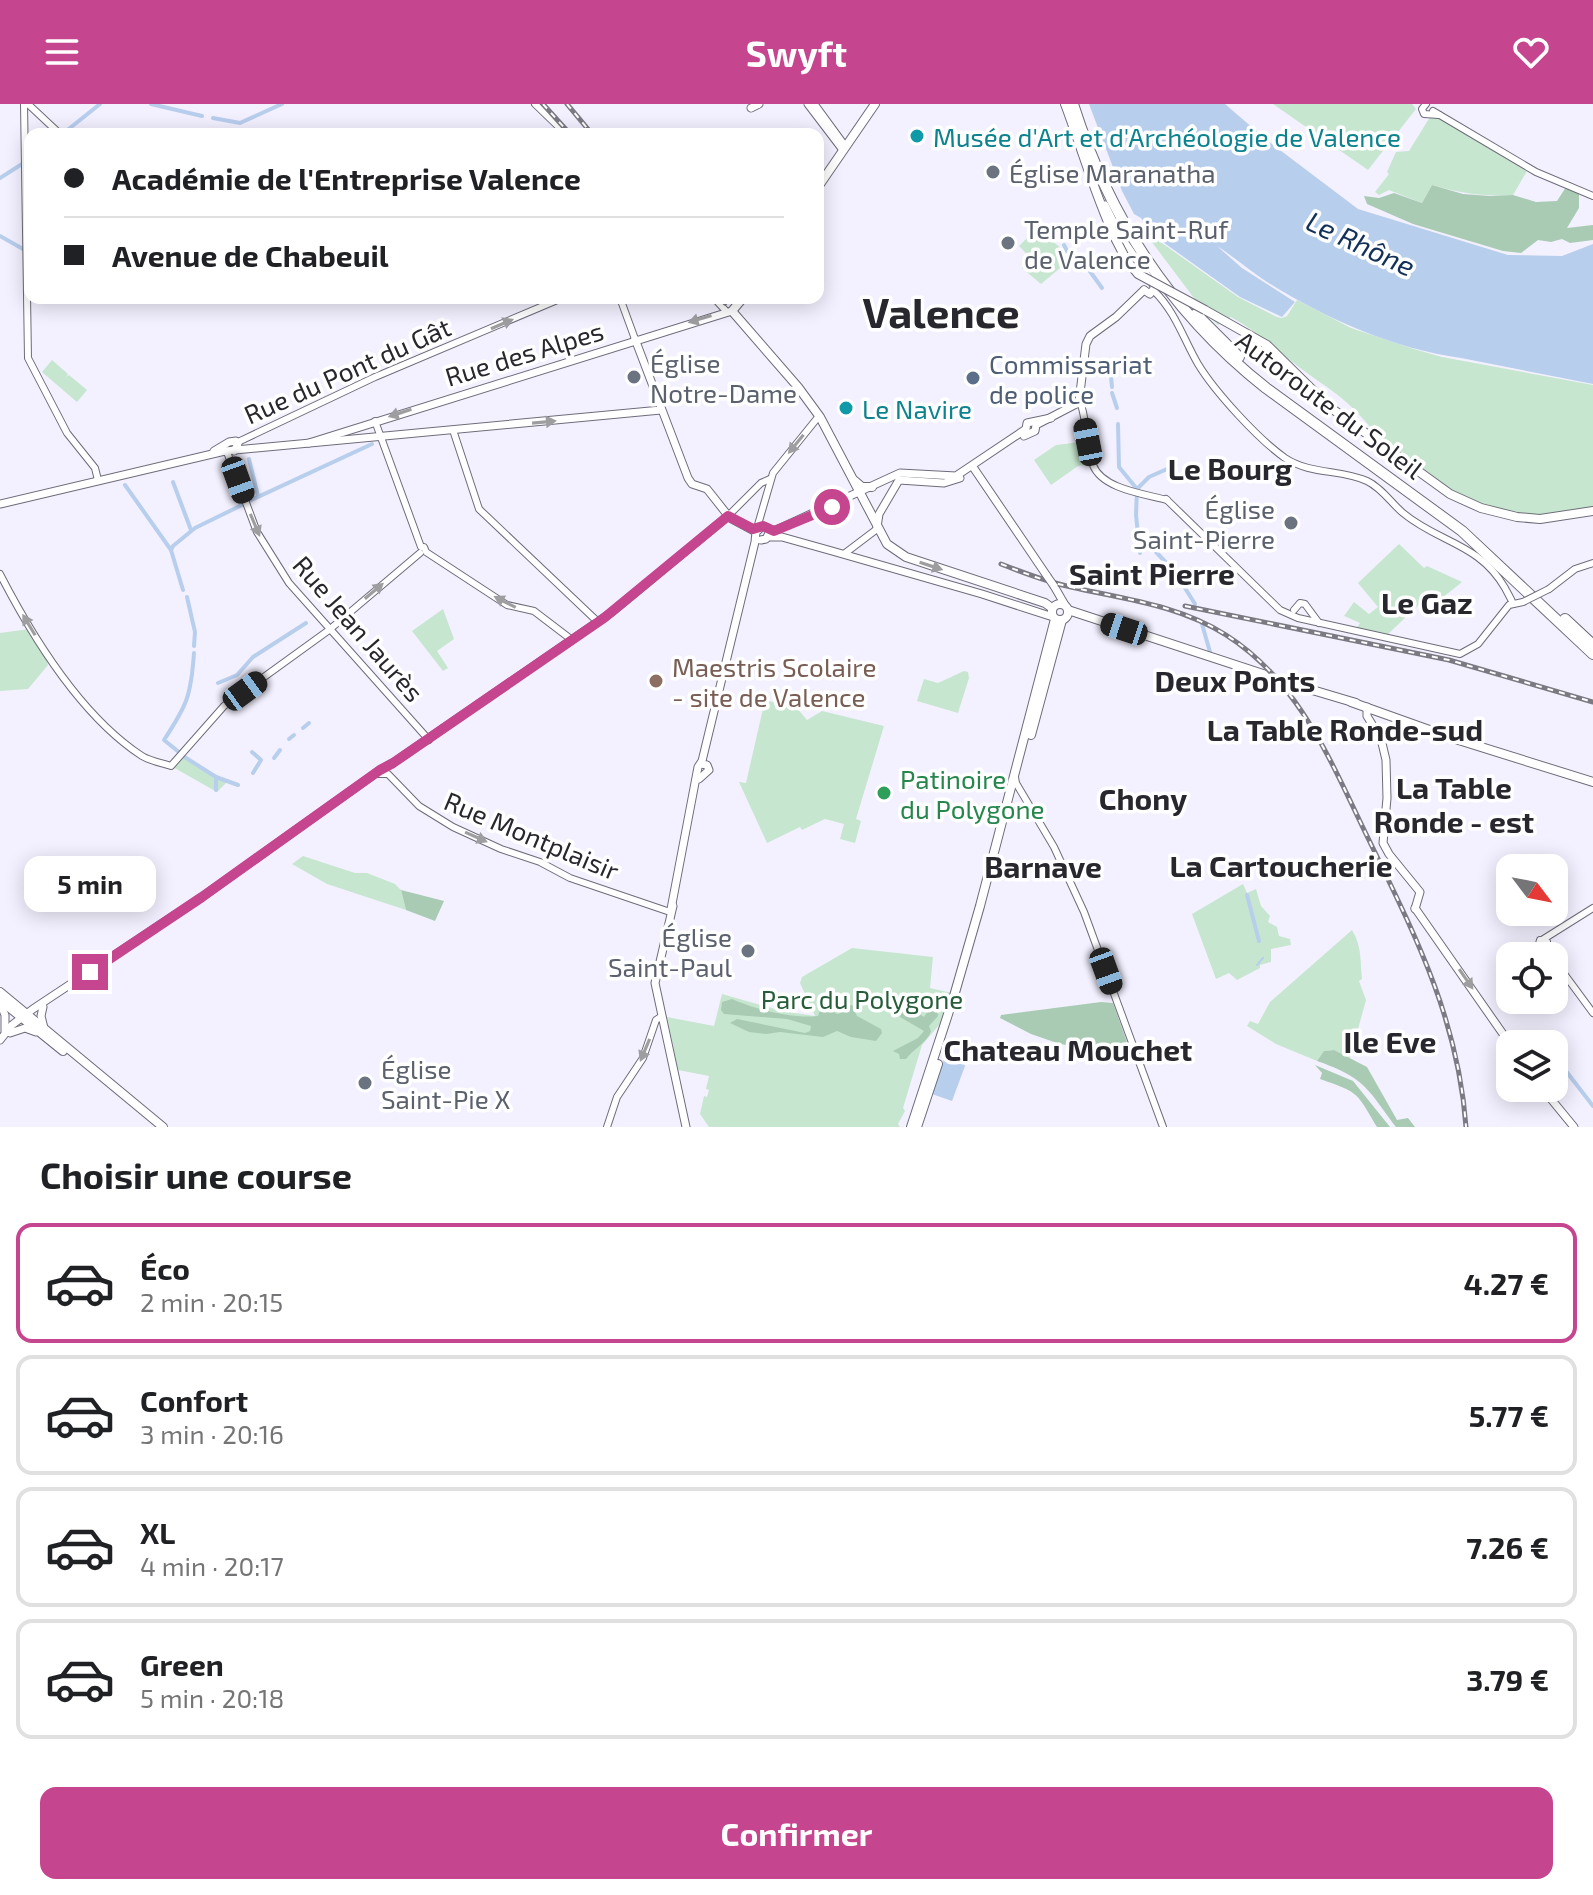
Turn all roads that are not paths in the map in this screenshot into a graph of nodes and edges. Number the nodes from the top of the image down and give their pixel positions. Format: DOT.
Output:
graph roads {
  1 [pos="26,104"];
  2 [pos="535,104"];
  3 [pos="811,104"];
  4 [pos="1065,104"];
  5 [pos="1073,104"];
  6 [pos="1080,104"];
  7 [pos="875,105"];
  8 [pos="1427,108"];
  9 [pos="26,128"];
  10 [pos="53,128"];
  11 [pos="560,128"];
  12 [pos="854,135"];
  13 [pos="839,137"];
  14 [pos="845,148"];
  15 [pos="1088,167"];
  16 [pos="1092,176"];
  17 [pos="824,178"];
  18 [pos="1593,196"];
  19 [pos="1115,238"];
  20 [pos="1149,290"];
  21 [pos="28,304"];
  22 [pos="548,304"];
  23 [pos="622,304"];
  24 [pos="721,304"];
  25 [pos="737,304"];
  26 [pos="729,311"];
  27 [pos="635,339"];
  28 [pos="1080,404"];
  29 [pos="661,410"];
  30 [pos="819,417"];
  31 [pos="375,421"];
  32 [pos="453,430"];
  33 [pos="380,437"];
  34 [pos="329,439"];
  35 [pos="231,448"];
  36 [pos="974,469"];
  37 [pos="852,478"];
  38 [pos="770,479"];
  39 [pos="98,480"];
  40 [pos="882,482"];
  41 [pos="872,487"];
  42 [pos="860,494"];
  43 [pos="887,499"];
  44 [pos="0,504"];
  45 [pos="868,509"];
  46 [pos="879,514"];
  47 [pos="1593,514"];
  48 [pos="728,516"];
  49 [pos="877,529"];
  50 [pos="763,533"];
  51 [pos="422,551"];
  52 [pos="844,554"];
  53 [pos="1593,563"];
  54 [pos="0,574"];
  55 [pos="1514,606"];
  56 [pos="1060,613"];
  57 [pos="1294,613"];
  58 [pos="1309,617"];
  59 [pos="598,622"];
  60 [pos="329,630"];
  61 [pos="574,638"];
  62 [pos="1593,645"];
  63 [pos="1593,654"];
  64 [pos="1269,676"];
  65 [pos="1282,681"];
  66 [pos="1367,708"];
  67 [pos="429,740"];
  68 [pos="393,763"];
  69 [pos="701,771"];
  70 [pos="1015,773"];
  71 [pos="374,776"];
  72 [pos="390,776"];
  73 [pos="1593,782"];
  74 [pos="1017,785"];
  75 [pos="1593,908"];
  76 [pos="670,911"];
  77 [pos="1546,942"];
  78 [pos="965,963"];
  79 [pos="1568,979"];
  80 [pos="0,992"];
  81 [pos="10,1000"];
  82 [pos="0,1002"];
  83 [pos="41,1005"];
  84 [pos="1593,1013"];
  85 [pos="28,1016"];
  86 [pos="662,1016"];
  87 [pos="1500,1030"];
  88 [pos="45,1033"];
  89 [pos="4,1037"];
  90 [pos="1553,1102"];
  91 [pos="157,1127"];
  92 [pos="163,1127"];
  93 [pos="607,1127"];
  94 [pos="686,1127"];
  95 [pos="914,1127"];
  96 [pos="1163,1127"];
  97 [pos="1574,1127"];
  1 -- 9 [label="street"];
  1 -- 10 [label="street"];
  2 -- 11 [label="street"];
  3 -- 13 [label="main road"];
  3 -- 14 [label="main road"];
  4 -- 15 [label="main road"];
  5 -- 63 [label="highway, Autoroute du Soleil"];
  6 -- 62 [label="highway, Autoroute du Soleil"];
  7 -- 12 [label="main road"];
  8 -- 18 [label="street"];
  12 -- 13 [label="street"];
  12 -- 14 [label="main road"];
  13 -- 14 [label="main road"];
  14 -- 17 [label="main road"];
  15 -- 16 [label="main road"];
  15 -- 19 [label="main road"];
  16 -- 19 [label="main road"];
  16 -- 20 [label="main road"];
  19 -- 47 [label="main road, bridge"];
  20 -- 28 [label="main road"];
  20 -- 55 [label="street"];
  21 -- 39 [label="street"];
  35 -- 22 [label="street, Rue du Pont du Gât, one-way"];
  23 -- 27 [label="street"];
  24 -- 26 [label="street"];
  25 -- 26 [label="main road"];
  26 -- 27 [label="main road, Rue des Alpes, one-way"];
  26 -- 30 [label="main road"];
  27 -- 29 [label="main road"];
  27 -- 31 [label="main road, Rue des Alpes, one-way"];
  28 -- 36 [label="main road"];
  28 -- 57 [label="street"];
  32 -- 29 [label="main road, one-way"];
  29 -- 48 [label="main road"];
  30 -- 37 [label="main road"];
  30 -- 38 [label="street, one-way"];
  31 -- 33 [label="street"];
  31 -- 34 [label="main road, Rue des Alpes"];
  32 -- 33 [label="main road"];
  32 -- 59 [label="street"];
  33 -- 34 [label="main road"];
  33 -- 51 [label="street"];
  34 -- 35 [label="main road"];
  35 -- 39 [label="main road"];
  35 -- 60 [label="street, Rue Jean Jaurès, one-way"];
  36 -- 40 [label="main road"];
  36 -- 43 [label="main road"];
  36 -- 56 [label="main road, bridge"];
  37 -- 41 [label="main road"];
  37 -- 42 [label="main road"];
  38 -- 48 [label="street"];
  38 -- 50 [label="street"];
  39 -- 44 [label="main road"];
  40 -- 41 [label="main road"];
  40 -- 43 [label="main road"];
  41 -- 42 [label="main road"];
  42 -- 45 [label="main road"];
  42 -- 50 [label="main road"];
  43 -- 46 [label="main road"];
  45 -- 46 [label="main road"];
  45 -- 49 [label="main road"];
  46 -- 49 [label="main road"];
  48 -- 50 [label="main road"];
  48 -- 59 [label="main road"];
  49 -- 52 [label="street"];
  49 -- 56 [label="main road, one-way"];
  50 -- 52 [label="main road"];
  50 -- 69 [label="main road"];
  50 -- 69 [label="main road"];
  60 -- 51 [label="street, one-way"];
  61 -- 51 [label="street, one-way"];
  52 -- 56 [label="main road"];
  53 -- 55 [label="street, bridge"];
  60 -- 54 [label="street, one-way"];
  55 -- 58 [label="street"];
  56 -- 64 [label="main road"];
  56 -- 70 [label="main road"];
  56 -- 74 [label="main road"];
  57 -- 58 [label="street"];
  57 -- 58 [label="street"];
  59 -- 61 [label="main road"];
  60 -- 67 [label="street, Rue Jean Jaurès"];
  61 -- 67 [label="main road"];
  65 -- 66 [label="main road"];
  66 -- 73 [label="main road"];
  66 -- 87 [label="main road, one-way"];
  67 -- 68 [label="main road"];
  68 -- 71 [label="main road"];
  68 -- 72 [label="street"];
  69 -- 76 [label="main road"];
  70 -- 74 [label="street"];
  70 -- 78 [label="main road"];
  71 -- 72 [label="street"];
  71 -- 83 [label="main road"];
  72 -- 76 [label="street, Rue Montplaisir, one-way"];
  74 -- 78 [label="main road"];
  74 -- 96 [label="street"];
  75 -- 77 [label="street"];
  76 -- 86 [label="main road"];
  78 -- 95 [label="main road"];
  79 -- 84 [label="street"];
  80 -- 81 [label="main road"];
  81 -- 83 [label="main road"];
  81 -- 85 [label="main road"];
  82 -- 85 [label="main road"];
  82 -- 89 [label="main road"];
  83 -- 85 [label="main road"];
  83 -- 88 [label="main road"];
  85 -- 88 [label="main road"];
  85 -- 89 [label="main road"];
  86 -- 93 [label="street, one-way"];
  86 -- 94 [label="main road"];
  88 -- 89 [label="main road"];
  88 -- 91 [label="main road"];
  88 -- 92 [label="main road"];
  90 -- 97 [label="main road"];
}
